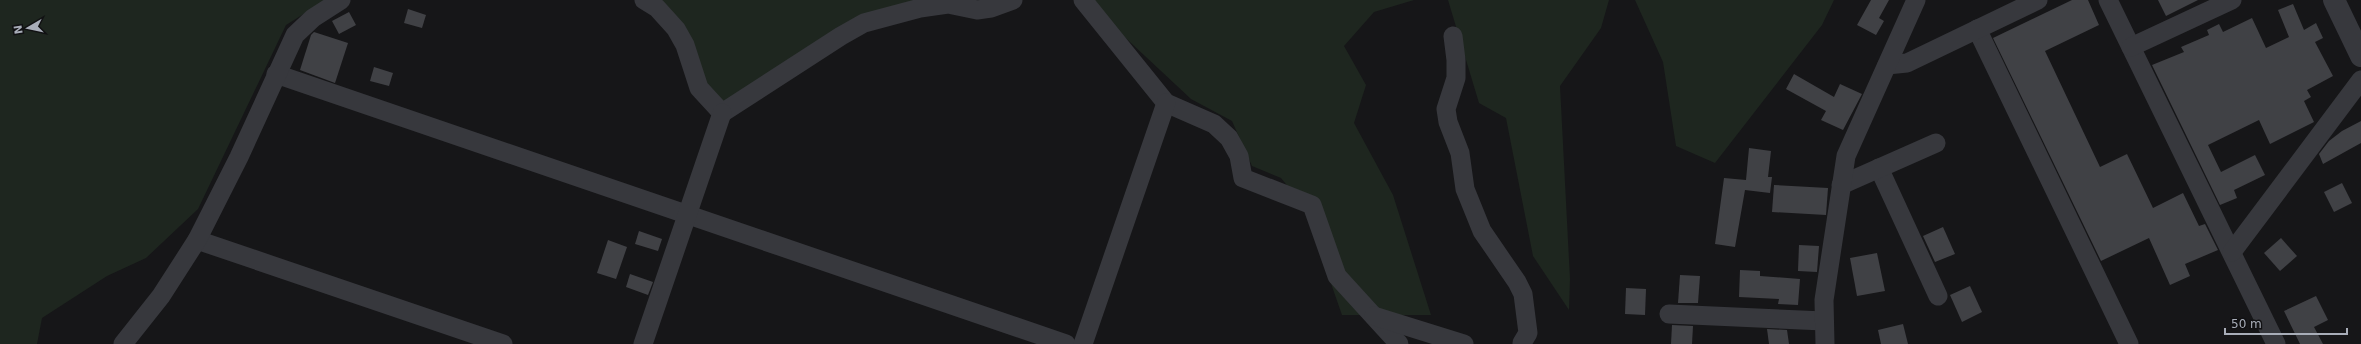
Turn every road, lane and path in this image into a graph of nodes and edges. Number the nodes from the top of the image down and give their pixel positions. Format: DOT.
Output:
graph roads {
  1 [pos="341,0"];
  2 [pos="644,0"];
  3 [pos="1013,0"];
  4 [pos="1083,0"];
  5 [pos="1916,0"];
  6 [pos="2038,0"];
  7 [pos="2108,0"];
  8 [pos="2232,0"];
  9 [pos="2334,0"];
  10 [pos="1976,30"];
  11 [pos="1453,36"];
  12 [pos="2131,47"];
  13 [pos="2361,56"];
  14 [pos="1887,65"];
  15 [pos="276,74"];
  16 [pos="2361,80"];
  17 [pos="1166,104"];
  18 [pos="722,113"];
  19 [pos="1936,144"];
  20 [pos="1879,168"];
  21 [pos="1841,185"];
  22 [pos="688,215"];
  23 [pos="197,240"];
  24 [pos="2232,252"];
  25 [pos="1938,296"];
  26 [pos="1669,314"];
  27 [pos="1373,316"];
  28 [pos="1824,321"];
  29 [pos="123,344"];
  30 [pos="502,344"];
  31 [pos="644,344"];
  32 [pos="1066,344"];
  33 [pos="1083,344"];
  34 [pos="1399,344"];
  35 [pos="1464,344"];
  36 [pos="1524,344"];
  37 [pos="1825,344"];
  38 [pos="2129,344"];
  39 [pos="2276,344"];
  1 -- 15 [label="street"];
  2 -- 18 [label="street"];
  3 -- 18 [label="street"];
  4 -- 17 [label="street"];
  5 -- 14 [label="street"];
  6 -- 10 [label="street"];
  7 -- 12 [label="street"];
  8 -- 12 [label="street"];
  9 -- 13 [label="street"];
  10 -- 14 [label="street"];
  10 -- 38 [label="street"];
  11 -- 36 [label="street"];
  12 -- 24 [label="street"];
  14 -- 21 [label="street"];
  15 -- 22 [label="street"];
  15 -- 23 [label="street"];
  16 -- 24 [label="street"];
  17 -- 27 [label="street"];
  17 -- 33 [label="street"];
  18 -- 22 [label="street"];
  19 -- 20 [label="street"];
  20 -- 21 [label="street"];
  20 -- 25 [label="street"];
  21 -- 28 [label="street"];
  22 -- 31 [label="street"];
  22 -- 32 [label="street"];
  23 -- 29 [label="street"];
  23 -- 30 [label="street"];
  24 -- 39 [label="street"];
  26 -- 28 [label="street"];
  27 -- 34 [label="street"];
  27 -- 35 [label="street"];
  28 -- 37 [label="street"];
}
